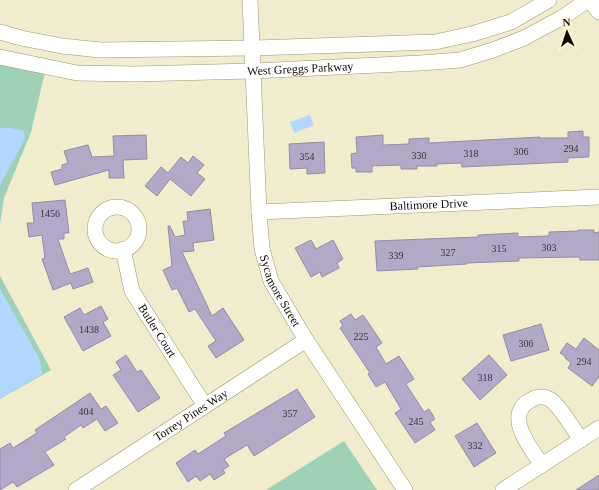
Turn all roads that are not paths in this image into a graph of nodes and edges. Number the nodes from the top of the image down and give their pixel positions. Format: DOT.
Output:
graph roads {
  1 [pos="250,0"];
  2 [pos="548,0"];
  3 [pos="588,0"];
  4 [pos="599,12"];
  5 [pos="0,32"];
  6 [pos="0,57"];
  7 [pos="252,59"];
  8 [pos="599,197"];
  9 [pos="259,212"];
  10 [pos="123,249"];
  11 [pos="306,340"];
  12 [pos="205,406"];
  13 [pos="599,428"];
  14 [pos="580,440"];
  15 [pos="542,465"];
  16 [pos="76,490"];
  17 [pos="405,490"];
  18 [pos="503,490"];
  1 -- 7 [label="street, Sycamore Street"];
  2 -- 7 [label="street, West Greggs Parkway"];
  3 -- 4 [label="street"];
  3 -- 7 [label="street, West Greggs Parkway"];
  5 -- 7 [label="street, West Greggs Parkway"];
  6 -- 7 [label="street, West Greggs Parkway"];
  7 -- 9 [label="street, Sycamore Street"];
  8 -- 9 [label="street, Baltimore Drive"];
  9 -- 11 [label="street, Sycamore Street"];
  10 -- 12 [label="street, Butler Court"];
  11 -- 12 [label="street, Torrey Pines Way"];
  11 -- 17 [label="street, Sycamore Street"];
  12 -- 16 [label="street, Torrey Pines Way"];
  13 -- 14 [label="street"];
  14 -- 15 [label="street"];
  14 -- 15 [label="street"];
  15 -- 18 [label="street"];
}
